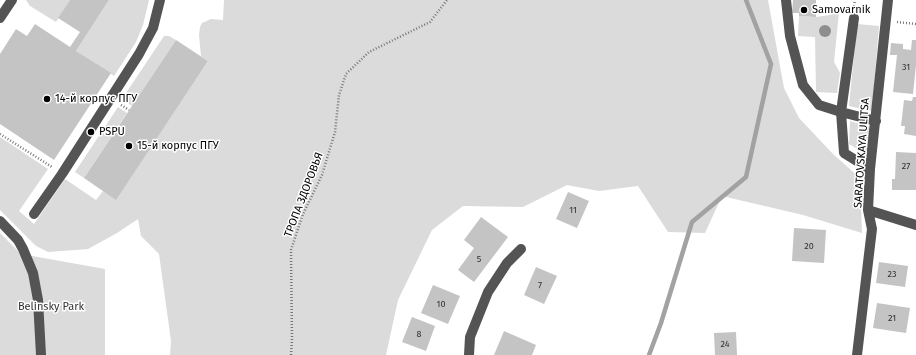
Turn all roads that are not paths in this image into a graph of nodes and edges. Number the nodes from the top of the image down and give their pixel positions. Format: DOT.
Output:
graph roads {
  1 [pos="12,0"];
  2 [pos="160,0"];
  3 [pos="786,0"];
  4 [pos="888,0"];
  5 [pos="0,18"];
  6 [pos="854,18"];
  7 [pos="841,112"];
  8 [pos="876,121"];
  9 [pos="870,169"];
  10 [pos="868,210"];
  11 [pos="34,214"];
  12 [pos="0,221"];
  13 [pos="916,225"];
  14 [pos="521,249"];
  15 [pos="41,355"];
  16 [pos="469,355"];
  17 [pos="857,355"];
  1 -- 5 [label="street"];
  2 -- 11 [label="street"];
  3 -- 7 [label="street"];
  4 -- 8 [label="street, SARATOVSKAYA ULITSA"];
  6 -- 7 [label="street"];
  7 -- 8 [label="street"];
  7 -- 9 [label="street"];
  8 -- 9 [label="street, SARATOVSKAYA ULITSA"];
  9 -- 10 [label="street, SARATOVSKAYA ULITSA"];
  10 -- 13 [label="street"];
  10 -- 17 [label="street, SARATOVSKAYA ULITSA"];
  12 -- 15 [label="street"];
  14 -- 16 [label="street"];
}
